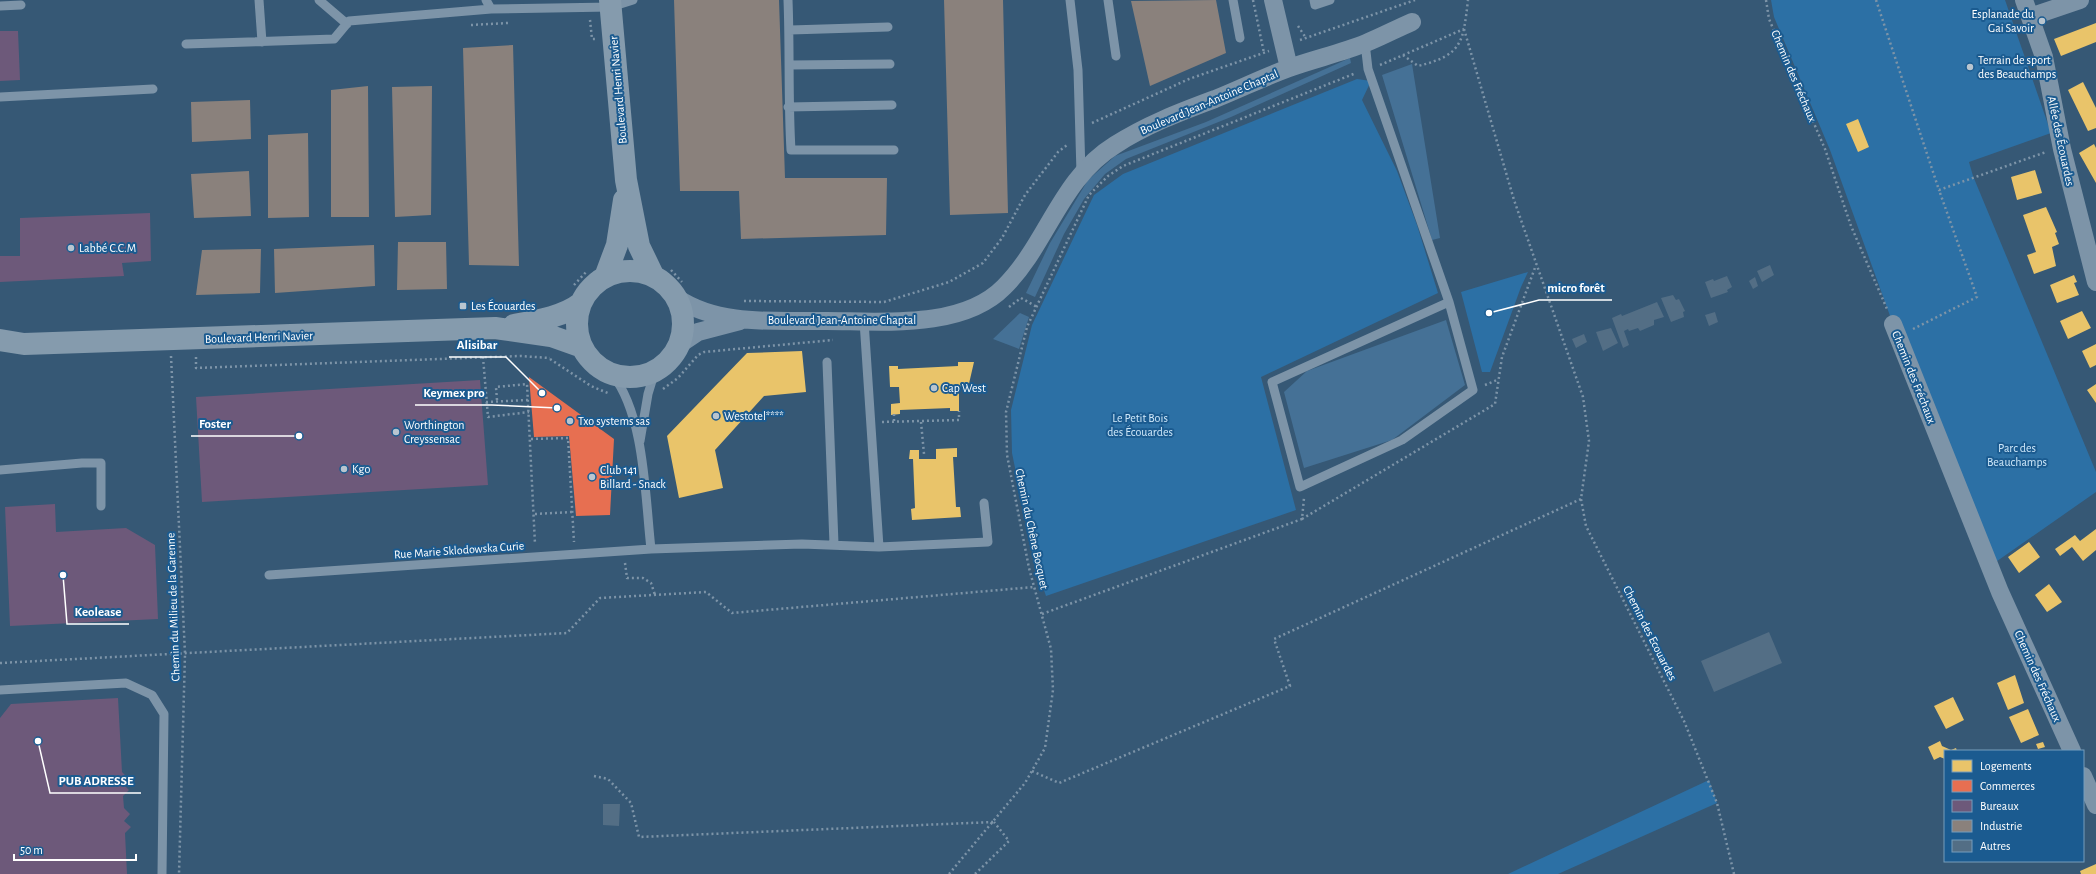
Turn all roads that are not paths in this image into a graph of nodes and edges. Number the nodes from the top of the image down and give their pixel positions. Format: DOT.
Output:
graph roads {
  1 [pos="259,0"];
  2 [pos="319,0"];
  3 [pos="486,0"];
  4 [pos="633,0"];
  5 [pos="788,0"];
  6 [pos="1070,0"];
  7 [pos="1108,0"];
  8 [pos="1233,0"];
  9 [pos="1273,0"];
  10 [pos="1314,0"];
  11 [pos="1330,0"];
  12 [pos="2024,0"];
  13 [pos="2080,0"];
  14 [pos="611,4"];
  15 [pos="20,5"];
  16 [pos="0,6"];
  17 [pos="490,9"];
  18 [pos="2030,17"];
  19 [pos="1412,22"];
  20 [pos="347,24"];
  21 [pos="888,27"];
  22 [pos="790,30"];
  23 [pos="1240,38"];
  24 [pos="262,42"];
  25 [pos="1365,43"];
  26 [pos="186,44"];
  27 [pos="1116,56"];
  28 [pos="890,64"];
  29 [pos="790,65"];
  30 [pos="1289,68"];
  31 [pos="153,89"];
  32 [pos="0,96"];
  33 [pos="892,105"];
  34 [pos="788,107"];
  35 [pos="894,150"];
  36 [pos="1081,173"];
  37 [pos="626,180"];
  38 [pos="660,271"];
  39 [pos="598,272"];
  40 [pos="2096,282"];
  41 [pos="681,292"];
  42 [pos="576,296"];
  43 [pos="1449,302"];
  44 [pos="744,320"];
  45 [pos="864,321"];
  46 [pos="495,328"];
  47 [pos="1896,331"];
  48 [pos="0,340"];
  49 [pos="24,344"];
  50 [pos="680,344"];
  51 [pos="582,347"];
  52 [pos="0,351"];
  53 [pos="827,362"];
  54 [pos="655,371"];
  55 [pos="612,374"];
  56 [pos="640,444"];
  57 [pos="0,470"];
  58 [pos="984,503"];
  59 [pos="101,506"];
  60 [pos="834,544"];
  61 [pos="879,547"];
  62 [pos="651,549"];
  63 [pos="269,575"];
  64 [pos="0,690"];
  65 [pos="2065,749"];
  66 [pos="2084,778"];
  67 [pos="2096,805"];
  68 [pos="162,874"];
  1 -- 24 [label="lane"];
  2 -- 20 [label="lane"];
  3 -- 17 [label="lane"];
  4 -- 14 [label="lane"];
  5 -- 22 [label="lane"];
  6 -- 36 [label="lane"];
  7 -- 27 [label="lane"];
  8 -- 23 [label="lane"];
  9 -- 30 [label="street"];
  10 -- 11 [label="lane"];
  12 -- 18 [label="street, Allée des Écouardes"];
  13 -- 18 [label="street"];
  14 -- 17 [label="lane"];
  14 -- 37 [label="main road, Boulevard Henri Navier"];
  15 -- 16 [label="lane"];
  17 -- 20 [label="lane"];
  18 -- 40 [label="street, Allée des Écouardes"];
  19 -- 25 [label="street, Boulevard Jean-Antoine Chaptal"];
  20 -- 24 [label="lane"];
  21 -- 22 [label="lane"];
  22 -- 29 [label="lane"];
  24 -- 26 [label="lane"];
  25 -- 30 [label="street, Boulevard Jean-Antoine Chaptal"];
  25 -- 43 [label="lane"];
  28 -- 29 [label="lane"];
  29 -- 34 [label="lane"];
  30 -- 36 [label="street, Boulevard Jean-Antoine Chaptal"];
  31 -- 32 [label="lane"];
  33 -- 34 [label="lane"];
  34 -- 35 [label="lane"];
  36 -- 45 [label="street, Boulevard Jean-Antoine Chaptal"];
  37 -- 38 [label="main road, Boulevard Henri Navier"];
  37 -- 39 [label="main road, Boulevard Henri Navier"];
  38 -- 39 [label="main road"];
  38 -- 41 [label="main road"];
  39 -- 42 [label="main road"];
  41 -- 44 [label="street, Boulevard Jean-Antoine Chaptal"];
  41 -- 50 [label="main road"];
  42 -- 46 [label="main road, Boulevard Henri Navier"];
  42 -- 51 [label="main road"];
  43 -- 43 [label="lane"];
  44 -- 45 [label="street, Boulevard Jean-Antoine Chaptal"];
  44 -- 50 [label="street, Boulevard Jean-Antoine Chaptal"];
  45 -- 61 [label="lane"];
  46 -- 49 [label="main road, Boulevard Henri Navier"];
  46 -- 51 [label="main road, Boulevard Henri Navier"];
  47 -- 65 [label="street, Chemin des Fréchaux"];
  48 -- 49 [label="main road, Boulevard Henri Navier"];
  49 -- 52 [label="main road, Boulevard Henri Navier"];
  50 -- 54 [label="main road"];
  51 -- 55 [label="main road"];
  53 -- 60 [label="lane"];
  54 -- 55 [label="main road"];
  54 -- 56 [label="lane"];
  55 -- 56 [label="lane"];
  56 -- 62 [label="lane"];
  57 -- 59 [label="lane"];
  58 -- 61 [label="lane, Rue Marie Sklodowska Curie"];
  60 -- 61 [label="lane, Rue Marie Sklodowska Curie"];
  60 -- 62 [label="lane, Rue Marie Sklodowska Curie"];
  62 -- 63 [label="lane, Rue Marie Sklodowska Curie"];
  64 -- 68 [label="lane"];
  66 -- 67 [label="street"];
}
